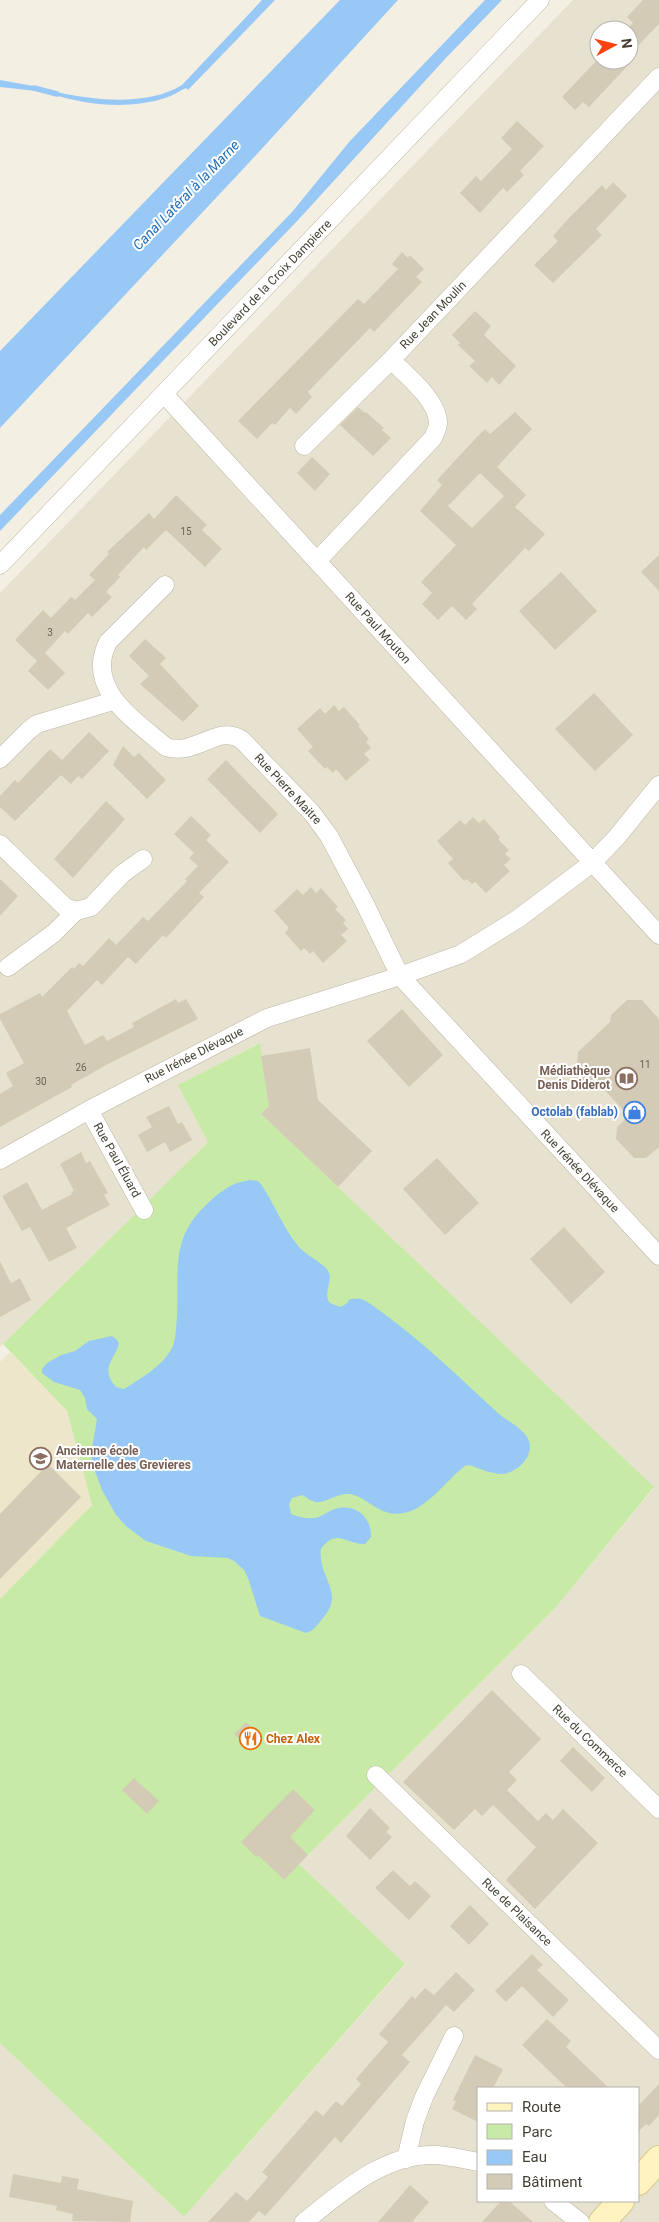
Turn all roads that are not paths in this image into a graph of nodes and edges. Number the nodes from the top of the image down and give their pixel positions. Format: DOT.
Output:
graph roads {
  1 [pos="540,0"];
  2 [pos="659,77"];
  3 [pos="390,360"];
  4 [pos="164,394"];
  5 [pos="304,446"];
  6 [pos="317,561"];
  7 [pos="0,565"];
  8 [pos="165,585"];
  9 [pos="114,700"];
  10 [pos="0,759"];
  11 [pos="659,785"];
  12 [pos="0,844"];
  13 [pos="143,859"];
  14 [pos="592,863"];
  15 [pos="76,911"];
  16 [pos="659,935"];
  17 [pos="8,966"];
  18 [pos="400,976"];
  19 [pos="89,1110"];
  20 [pos="0,1160"];
  21 [pos="144,1210"];
  22 [pos="659,1256"];
  23 [pos="521,1674"];
  24 [pos="376,1775"];
  25 [pos="659,1809"];
  26 [pos="454,2036"];
  27 [pos="659,2050"];
  28 [pos="406,2158"];
  29 [pos="659,2159"];
  30 [pos="477,2162"];
  31 [pos="639,2181"];
  32 [pos="554,2202"];
  33 [pos="304,2222"];
  34 [pos="580,2222"];
  1 -- 4 [label="street, Boulevard de la Croix Dampierre"];
  2 -- 3 [label="street, Rue Jean Moulin"];
  3 -- 5 [label="street"];
  3 -- 6 [label="street, Rue Jean Moulin"];
  4 -- 6 [label="street, Rue Paul Mouton"];
  4 -- 7 [label="street, Boulevard de la Croix Dampierre"];
  6 -- 14 [label="street, Rue Paul Mouton"];
  8 -- 9 [label="street"];
  9 -- 10 [label="street"];
  9 -- 18 [label="street, Rue Pierre Maitre"];
  11 -- 14 [label="street, Rue Irénée Dlévaque"];
  12 -- 15 [label="street"];
  13 -- 15 [label="street"];
  14 -- 16 [label="street, Rue Paul Mouton"];
  14 -- 18 [label="street, Rue Irénée Dlévaque"];
  15 -- 17 [label="street"];
  18 -- 19 [label="street, Rue Irénée Dlévaque"];
  18 -- 22 [label="street, Rue Irénée Dlévaque"];
  19 -- 20 [label="street, Rue Irénée Dlévaque"];
  19 -- 21 [label="street, Rue Paul Éluard"];
  23 -- 25 [label="street, Rue du Commerce"];
  24 -- 27 [label="street, Rue de Plaisance"];
  26 -- 28 [label="street"];
  28 -- 30 [label="street"];
  28 -- 33 [label="street"];
  29 -- 31 [label="street"];
  32 -- 34 [label="street"];
}
